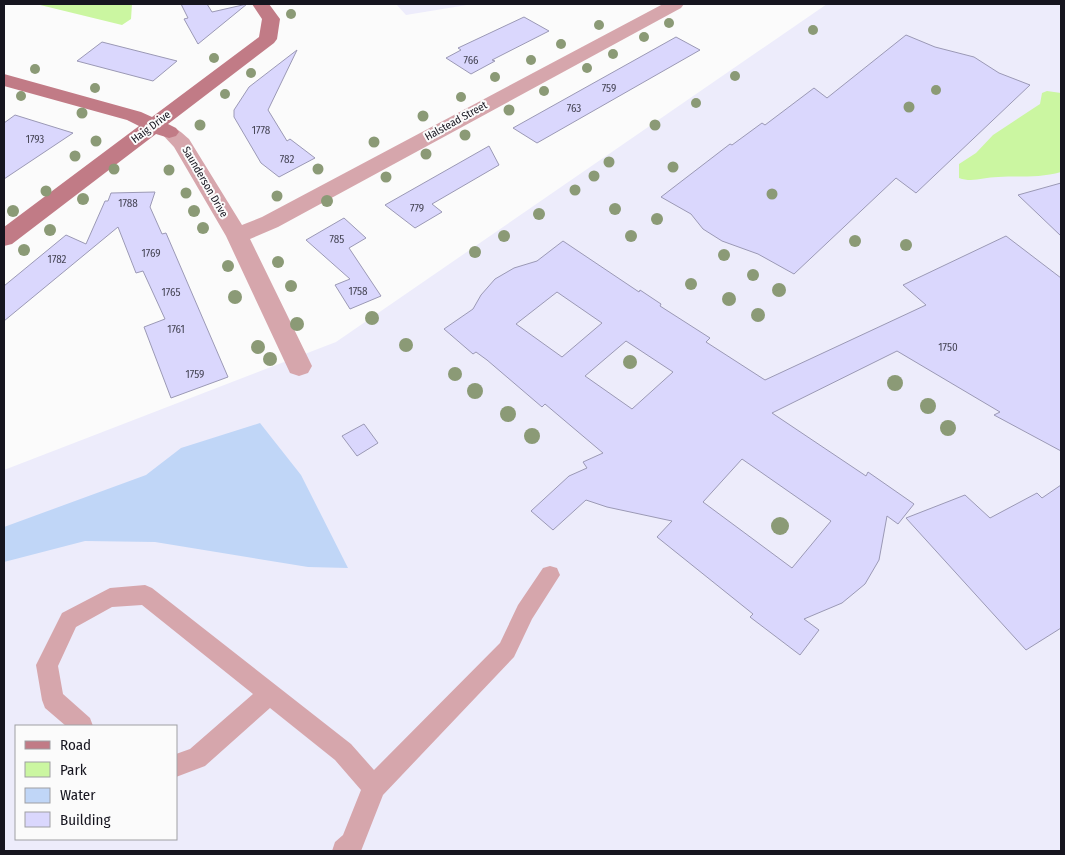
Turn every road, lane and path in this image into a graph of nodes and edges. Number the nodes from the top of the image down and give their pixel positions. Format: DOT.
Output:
graph roads {
  1 [pos="261,4"];
  2 [pos="675,4"];
  3 [pos="4,80"];
  4 [pos="162,128"];
  5 [pos="237,236"];
  6 [pos="4,238"];
  7 [pos="298,366"];
  8 [pos="550,575"];
  9 [pos="270,694"];
  10 [pos="81,725"];
  11 [pos="178,765"];
  12 [pos="374,787"];
  13 [pos="348,847"];
  1 -- 4 [label="street, Haig Drive"];
  2 -- 5 [label="street, Halstead Street"];
  3 -- 4 [label="street, Saunderson Drive"];
  4 -- 5 [label="street, Saunderson Drive"];
  4 -- 6 [label="street, Haig Drive"];
  5 -- 7 [label="street, Saunderson Drive"];
  8 -- 12 [label="lane"];
  9 -- 10 [label="lane"];
  9 -- 11 [label="lane"];
  9 -- 12 [label="lane"];
  12 -- 13 [label="lane"];
}
